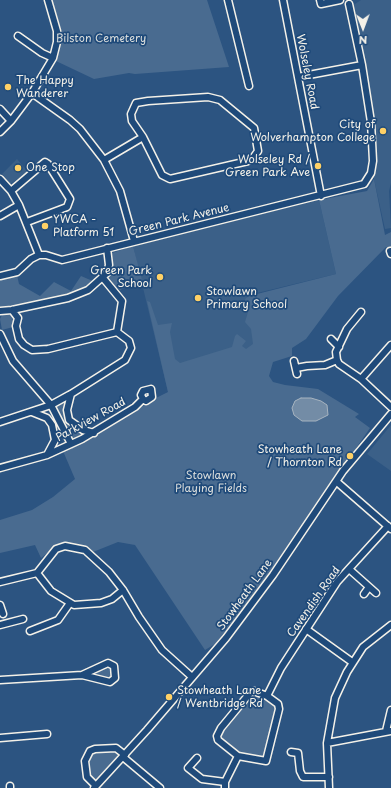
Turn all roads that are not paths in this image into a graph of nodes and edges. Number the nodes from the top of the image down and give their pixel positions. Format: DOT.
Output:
graph roads {
  1 [pos="48,0"];
  2 [pos="228,0"];
  3 [pos="283,0"];
  4 [pos="320,0"];
  5 [pos="341,0"];
  6 [pos="350,2"];
  7 [pos="18,36"];
  8 [pos="53,58"];
  9 [pos="362,65"];
  10 [pos="298,76"];
  11 [pos="249,86"];
  12 [pos="32,93"];
  13 [pos="0,109"];
  14 [pos="11,121"];
  15 [pos="0,132"];
  16 [pos="143,137"];
  17 [pos="104,160"];
  18 [pos="0,178"];
  19 [pos="11,191"];
  20 [pos="321,196"];
  21 [pos="19,205"];
  22 [pos="0,216"];
  23 [pos="27,222"];
  24 [pos="134,241"];
  25 [pos="107,248"];
  26 [pos="39,255"];
  27 [pos="0,276"];
  28 [pos="102,278"];
  29 [pos="27,307"];
  30 [pos="12,310"];
  31 [pos="0,311"];
  32 [pos="361,312"];
  33 [pos="18,318"];
  34 [pos="117,332"];
  35 [pos="0,334"];
  36 [pos="331,339"];
  37 [pos="391,344"];
  38 [pos="339,347"];
  39 [pos="337,360"];
  40 [pos="294,361"];
  41 [pos="361,379"];
  42 [pos="71,394"];
  43 [pos="143,399"];
  44 [pos="51,404"];
  45 [pos="391,407"];
  46 [pos="32,412"];
  47 [pos="391,414"];
  48 [pos="0,422"];
  49 [pos="94,433"];
  50 [pos="71,444"];
  51 [pos="47,454"];
  52 [pos="0,468"];
  53 [pos="337,482"];
  54 [pos="390,528"];
  55 [pos="349,570"];
  56 [pos="37,573"];
  57 [pos="0,582"];
  58 [pos="369,587"];
  59 [pos="123,590"];
  60 [pos="376,593"];
  61 [pos="364,594"];
  62 [pos="70,603"];
  63 [pos="0,605"];
  64 [pos="4,614"];
  65 [pos="23,619"];
  66 [pos="0,625"];
  67 [pos="391,625"];
  68 [pos="306,630"];
  69 [pos="30,631"];
  70 [pos="352,662"];
  71 [pos="82,674"];
  72 [pos="192,677"];
  73 [pos="0,680"];
  74 [pos="267,696"];
  75 [pos="391,710"];
  76 [pos="389,731"];
  77 [pos="47,734"];
  78 [pos="0,738"];
  79 [pos="327,743"];
  80 [pos="291,752"];
  81 [pos="124,756"];
  82 [pos="238,756"];
  83 [pos="197,758"];
  84 [pos="329,777"];
  85 [pos="225,785"];
  86 [pos="96,787"];
  87 [pos="160,788"];
  88 [pos="329,788"];
  1 -- 8 [label="street"];
  2 -- 11 [label="street"];
  3 -- 10 [label="street, Wolseley Road"];
  4 -- 5 [label="street"];
  5 -- 6 [label="street"];
  6 -- 9 [label="street"];
  7 -- 8 [label="street"];
  8 -- 12 [label="street"];
  9 -- 10 [label="street"];
  9 -- 20 [label="street, Green Park Avenue"];
  10 -- 20 [label="street, Wolseley Road"];
  12 -- 14 [label="street"];
  12 -- 17 [label="street"];
  13 -- 14 [label="street"];
  14 -- 15 [label="street"];
  16 -- 16 [label="street"];
  16 -- 17 [label="street"];
  17 -- 24 [label="street"];
  18 -- 19 [label="street"];
  19 -- 21 [label="street"];
  19 -- 23 [label="street"];
  20 -- 24 [label="street, Green Park Avenue"];
  21 -- 22 [label="street"];
  21 -- 23 [label="street"];
  23 -- 26 [label="street"];
  24 -- 25 [label="street, Green Park Avenue"];
  25 -- 26 [label="street, Green Park Avenue"];
  25 -- 28 [label="street"];
  26 -- 27 [label="street"];
  28 -- 29 [label="street"];
  28 -- 34 [label="street"];
  29 -- 30 [label="street"];
  29 -- 33 [label="street"];
  30 -- 31 [label="street"];
  30 -- 33 [label="street"];
  32 -- 38 [label="street"];
  33 -- 34 [label="street"];
  34 -- 42 [label="street"];
  35 -- 44 [label="street"];
  36 -- 38 [label="street"];
  37 -- 41 [label="street"];
  38 -- 39 [label="street"];
  39 -- 40 [label="street"];
  39 -- 41 [label="street"];
  41 -- 45 [label="street"];
  42 -- 44 [label="street"];
  42 -- 49 [label="street"];
  43 -- 49 [label="street, Parkview Road"];
  44 -- 46 [label="street"];
  44 -- 50 [label="street"];
  46 -- 48 [label="street"];
  46 -- 51 [label="street"];
  47 -- 53 [label="street, Stowheath Lane"];
  49 -- 50 [label="street, Parkview Road"];
  50 -- 51 [label="street, Parkview Road"];
  51 -- 52 [label="street, Parkview Road"];
  53 -- 54 [label="street"];
  53 -- 72 [label="street, Stowheath Lane"];
  54 -- 55 [label="street, Cavendish Road"];
  55 -- 58 [label="street"];
  55 -- 68 [label="street, Cavendish Road"];
  56 -- 57 [label="street"];
  56 -- 59 [label="street"];
  56 -- 62 [label="street"];
  58 -- 60 [label="street"];
  58 -- 61 [label="street"];
  59 -- 62 [label="street"];
  59 -- 72 [label="street"];
  62 -- 69 [label="street"];
  63 -- 64 [label="street"];
  65 -- 66 [label="street"];
  67 -- 70 [label="street"];
  68 -- 70 [label="street"];
  68 -- 74 [label="street, Cavendish Road"];
  70 -- 79 [label="street"];
  71 -- 71 [label="street"];
  71 -- 73 [label="street"];
  72 -- 81 [label="street, Stowheath Lane"];
  74 -- 82 [label="street"];
  74 -- 82 [label="street"];
  75 -- 76 [label="street"];
  76 -- 79 [label="street"];
  77 -- 78 [label="street"];
  79 -- 84 [label="street"];
  80 -- 84 [label="street"];
  81 -- 86 [label="street, Stowheath Lane"];
  81 -- 86 [label="street"];
  81 -- 87 [label="street"];
  82 -- 85 [label="street"];
  83 -- 85 [label="street"];
  84 -- 88 [label="street"];
}
